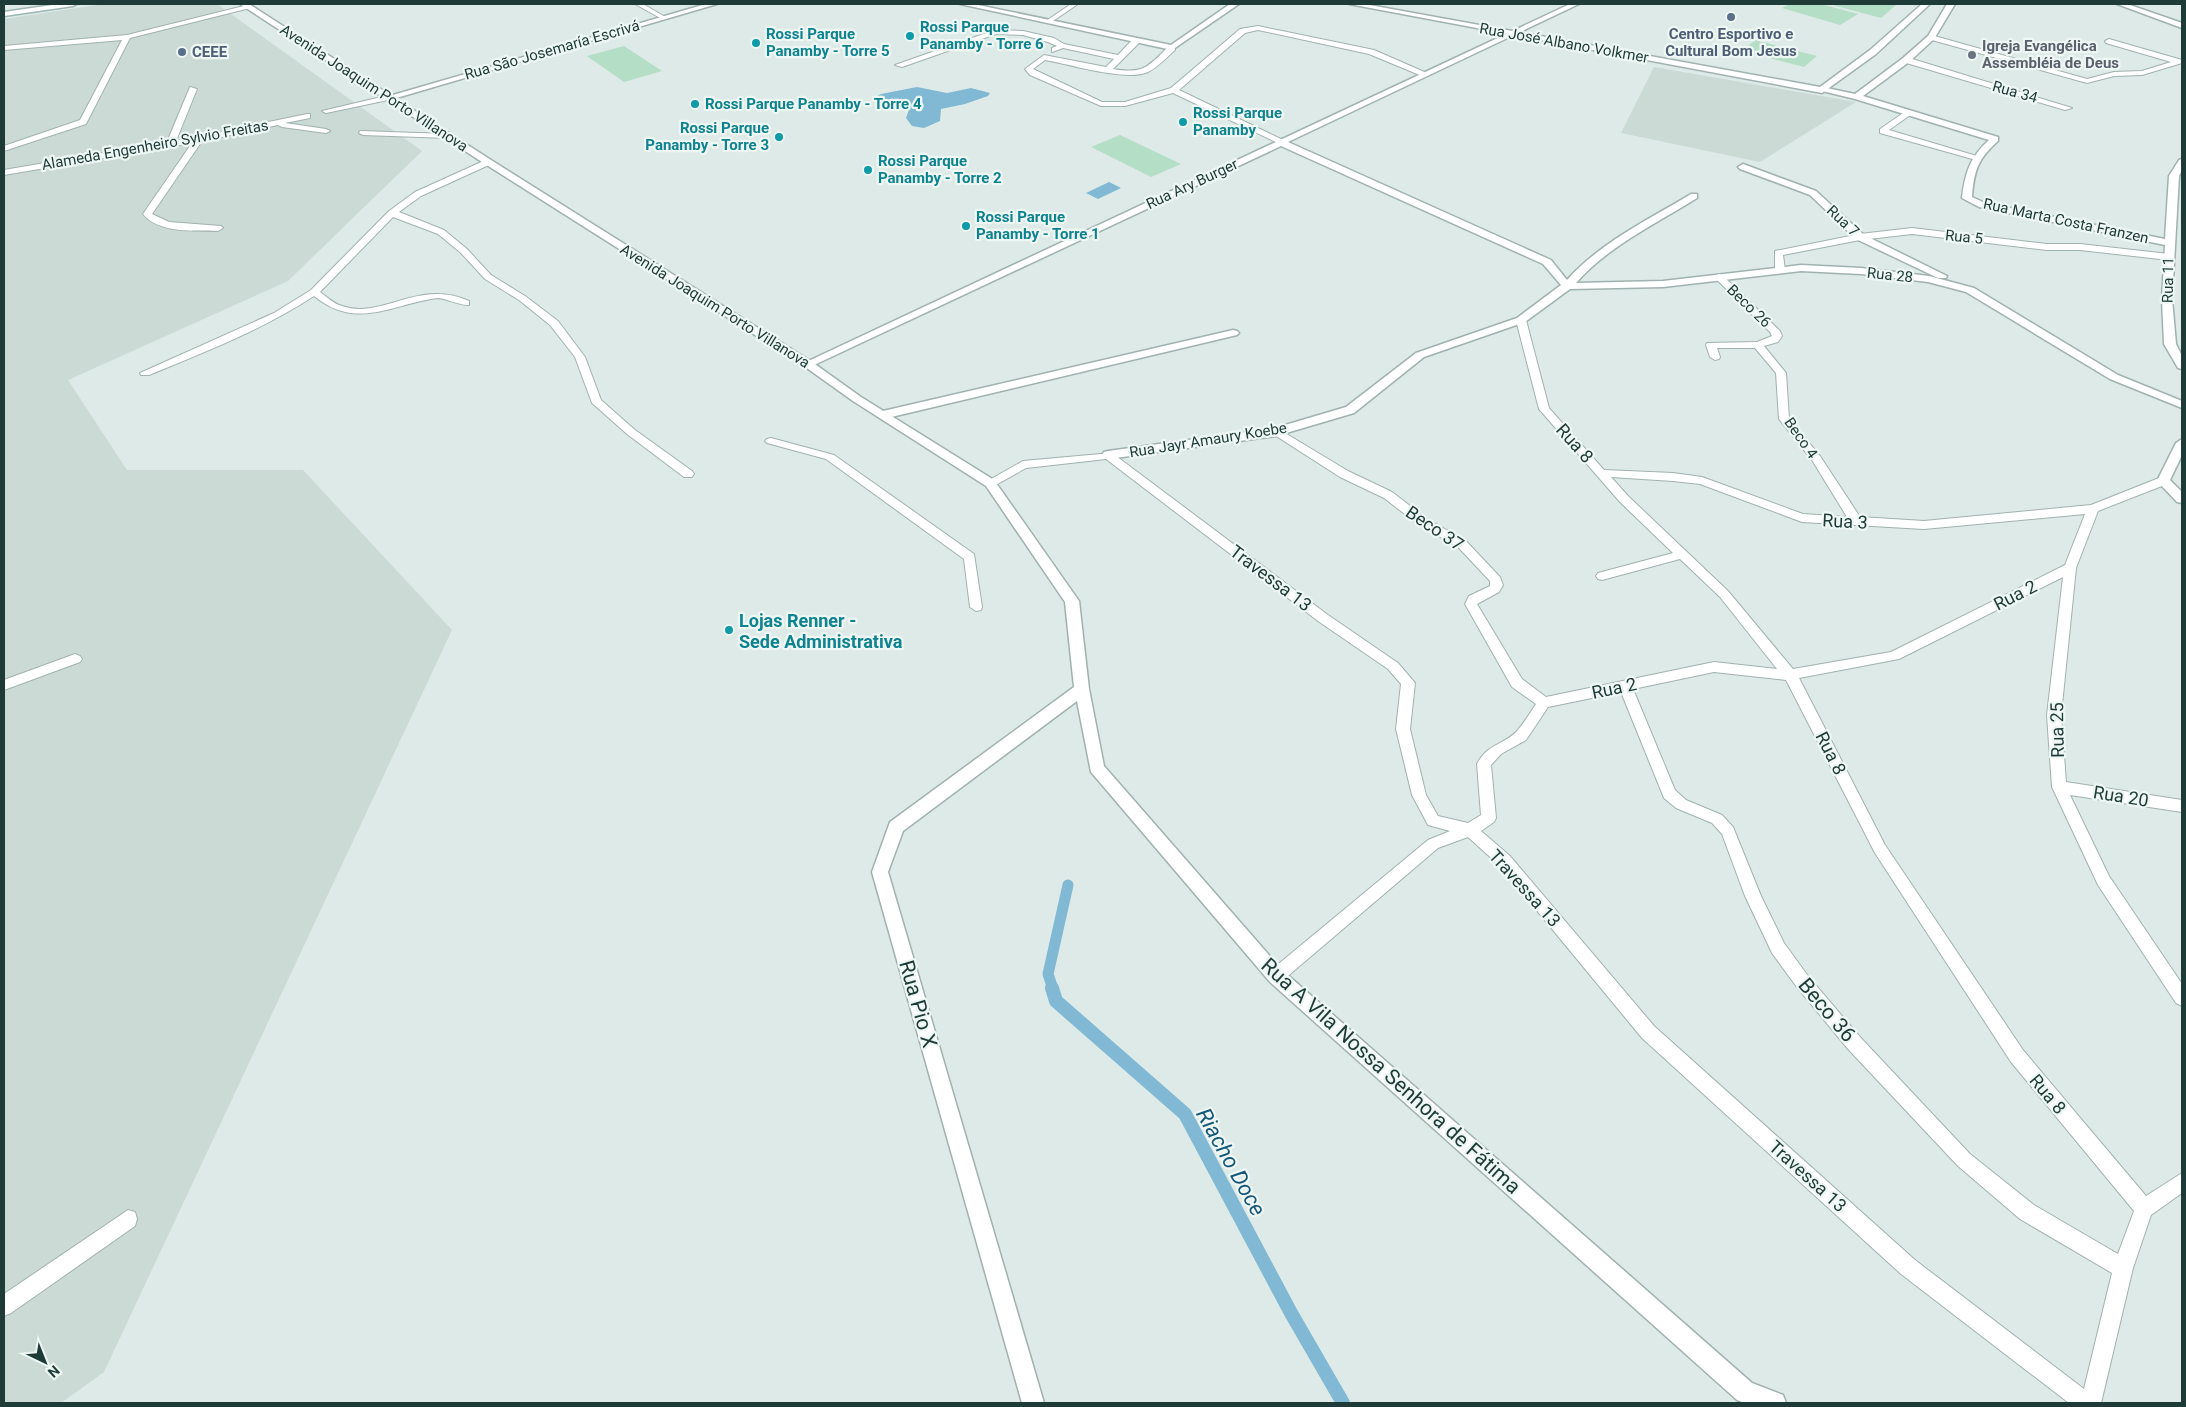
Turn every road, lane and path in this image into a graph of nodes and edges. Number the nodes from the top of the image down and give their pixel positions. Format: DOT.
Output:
graph roads {
  1 [pos="73,4"];
  2 [pos="638,4"];
  3 [pos="713,4"];
  4 [pos="964,4"];
  5 [pos="1075,4"];
  6 [pos="1235,4"];
  7 [pos="1353,4"];
  8 [pos="1575,4"];
  9 [pos="1926,4"];
  10 [pos="1951,4"];
  11 [pos="2121,4"];
  12 [pos="246,5"];
  13 [pos="4,14"];
  14 [pos="664,18"];
  15 [pos="1048,22"];
  16 [pos="1508,22"];
  17 [pos="1528,26"];
  18 [pos="2182,26"];
  19 [pos="1546,30"];
  20 [pos="1512,33"];
  21 [pos="127,37"];
  22 [pos="1931,37"];
  23 [pos="2109,41"];
  24 [pos="1136,42"];
  25 [pos="1062,46"];
  26 [pos="4,48"];
  27 [pos="1172,48"];
  28 [pos="1044,57"];
  29 [pos="1120,58"];
  30 [pos="1906,60"];
  31 [pos="2180,63"];
  32 [pos="899,65"];
  33 [pos="1108,70"];
  34 [pos="1425,74"];
  35 [pos="1824,80"];
  36 [pos="1833,82"];
  37 [pos="193,89"];
  38 [pos="1174,90"];
  39 [pos="1822,90"];
  40 [pos="390,97"];
  41 [pos="1857,97"];
  42 [pos="2068,108"];
  43 [pos="326,111"];
  44 [pos="1909,113"];
  45 [pos="307,116"];
  46 [pos="274,123"];
  47 [pos="326,131"];
  48 [pos="362,132"];
  49 [pos="448,136"];
  50 [pos="199,139"];
  51 [pos="1280,142"];
  52 [pos="170,144"];
  53 [pos="4,149"];
  54 [pos="1976,156"];
  55 [pos="488,162"];
  56 [pos="2182,162"];
  57 [pos="1743,167"];
  58 [pos="4,173"];
  59 [pos="1694,196"];
  60 [pos="392,213"];
  61 [pos="218,228"];
  62 [pos="1860,237"];
  63 [pos="2169,243"];
  64 [pos="2169,258"];
  65 [pos="1780,270"];
  66 [pos="1720,277"];
  67 [pos="1567,286"];
  68 [pos="1970,290"];
  69 [pos="314,292"];
  70 [pos="466,302"];
  71 [pos="1521,320"];
  72 [pos="1233,332"];
  73 [pos="1758,345"];
  74 [pos="1715,357"];
  75 [pos="808,364"];
  76 [pos="2182,366"];
  77 [pos="145,373"];
  78 [pos="2182,405"];
  79 [pos="883,415"];
  80 [pos="1276,432"];
  81 [pos="771,441"];
  82 [pos="2182,443"];
  83 [pos="1108,455"];
  84 [pos="2179,455"];
  85 [pos="1602,473"];
  86 [pos="688,474"];
  87 [pos="2163,481"];
  88 [pos="990,482"];
  89 [pos="2182,499"];
  90 [pos="2094,509"];
  91 [pos="1856,521"];
  92 [pos="1683,554"];
  93 [pos="2070,568"];
  94 [pos="1602,576"];
  95 [pos="976,607"];
  96 [pos="75,659"];
  97 [pos="1790,675"];
  98 [pos="4,685"];
  99 [pos="1625,685"];
  100 [pos="1082,690"];
  101 [pos="1544,703"];
  102 [pos="2059,787"];
  103 [pos="2182,806"];
  104 [pos="1470,830"];
  105 [pos="1276,976"];
  106 [pos="2182,998"];
  107 [pos="2182,1182"];
  108 [pos="2144,1209"];
  109 [pos="128,1219"];
  110 [pos="2123,1268"];
  111 [pos="4,1306"];
  112 [pos="1033,1403"];
  113 [pos="1775,1403"];
  114 [pos="2085,1403"];
  115 [pos="2091,1403"];
  1 -- 13 [label="street"];
  2 -- 14 [label="lane"];
  3 -- 14 [label="street, Rua São Josemaría Escrivá"];
  4 -- 15 [label="street"];
  5 -- 15 [label="lane"];
  6 -- 27 [label="street"];
  7 -- 20 [label="street, Rua José Albano Volkmer"];
  8 -- 17 [label="street, Rua Ary Burger"];
  9 -- 36 [label="street"];
  10 -- 22 [label="street"];
  11 -- 18 [label="street"];
  12 -- 21 [label="lane"];
  12 -- 40 [label="street, Avenida Joaquim Porto Villanova"];
  14 -- 40 [label="street, Rua São Josemaría Escrivá"];
  15 -- 24 [label="street"];
  16 -- 17 [label="street, Rua José Albano Volkmer"];
  17 -- 19 [label="street, Rua José Albano Volkmer"];
  17 -- 20 [label="street, Rua Ary Burger"];
  20 -- 34 [label="street, Rua Ary Burger"];
  20 -- 39 [label="street, Rua José Albano Volkmer"];
  21 -- 26 [label="lane"];
  21 -- 53 [label="lane"];
  22 -- 30 [label="street"];
  22 -- 31 [label="lane"];
  23 -- 31 [label="lane"];
  24 -- 27 [label="street"];
  24 -- 29 [label="lane"];
  25 -- 28 [label="lane"];
  25 -- 29 [label="lane"];
  25 -- 32 [label="lane"];
  27 -- 33 [label="lane"];
  28 -- 33 [label="lane"];
  28 -- 38 [label="lane"];
  29 -- 33 [label="lane"];
  30 -- 41 [label="street"];
  30 -- 42 [label="lane, Rua 34"];
  34 -- 38 [label="lane"];
  34 -- 51 [label="street, Rua Ary Burger"];
  35 -- 36 [label="street"];
  36 -- 39 [label="street"];
  37 -- 52 [label="lane"];
  38 -- 51 [label="lane"];
  39 -- 41 [label="street"];
  40 -- 43 [label="lane"];
  40 -- 49 [label="street, Avenida Joaquim Porto Villanova"];
  41 -- 44 [label="street"];
  44 -- 54 [label="street"];
  44 -- 54 [label="lane"];
  45 -- 46 [label="lane, Alameda Engenheiro Sylvio Freitas"];
  46 -- 47 [label="lane"];
  46 -- 50 [label="lane, Alameda Engenheiro Sylvio Freitas"];
  48 -- 49 [label="lane"];
  49 -- 55 [label="street, Avenida Joaquim Porto Villanova"];
  50 -- 52 [label="lane, Alameda Engenheiro Sylvio Freitas"];
  50 -- 61 [label="lane"];
  51 -- 67 [label="street"];
  51 -- 75 [label="street, Rua Ary Burger"];
  52 -- 58 [label="lane, Alameda Engenheiro Sylvio Freitas"];
  54 -- 63 [label="street, Rua Marta Costa Franzen"];
  55 -- 60 [label="lane"];
  55 -- 75 [label="street, Avenida Joaquim Porto Villanova"];
  56 -- 63 [label="street, Rua 11"];
  57 -- 62 [label="street, Rua 7"];
  59 -- 67 [label="street"];
  60 -- 69 [label="lane"];
  60 -- 86 [label="lane"];
  62 -- 64 [label="lane, Rua 5"];
  62 -- 65 [label="lane, Rua 5"];
  62 -- 68 [label="street, Rua 7"];
  63 -- 64 [label="street, Rua 11"];
  64 -- 76 [label="street, Rua 11"];
  65 -- 66 [label="street, Rua 28"];
  65 -- 68 [label="street, Rua 28"];
  66 -- 67 [label="street, Rua 28"];
  66 -- 73 [label="lane, Beco 26"];
  67 -- 71 [label="street"];
  68 -- 78 [label="street, Rua 28"];
  69 -- 70 [label="lane"];
  69 -- 77 [label="lane"];
  71 -- 80 [label="street, Rua Jayr Amaury Koebe"];
  71 -- 85 [label="lane, Rua 8"];
  72 -- 79 [label="street"];
  73 -- 74 [label="lane"];
  73 -- 91 [label="lane, Beco 4"];
  75 -- 79 [label="street, Avenida Joaquim Porto Villanova"];
  79 -- 88 [label="street, Avenida Joaquim Porto Villanova"];
  80 -- 83 [label="street, Rua Jayr Amaury Koebe"];
  80 -- 101 [label="lane, Beco 37"];
  81 -- 95 [label="lane"];
  82 -- 84 [label="street"];
  83 -- 88 [label="lane"];
  83 -- 104 [label="lane, Travessa 13"];
  84 -- 87 [label="street"];
  85 -- 91 [label="lane, Rua 3"];
  85 -- 92 [label="lane, Rua 8"];
  87 -- 89 [label="street"];
  87 -- 90 [label="lane"];
  88 -- 100 [label="street, Avenida Joaquim Porto Villanova"];
  90 -- 91 [label="lane, Rua 3"];
  90 -- 93 [label="lane, Rua 25"];
  92 -- 94 [label="lane"];
  92 -- 97 [label="lane, Rua 8"];
  93 -- 97 [label="lane, Rua 2"];
  93 -- 102 [label="lane, Rua 25"];
  96 -- 98 [label="lane"];
  97 -- 99 [label="lane, Rua 2"];
  97 -- 108 [label="lane, Rua 8"];
  99 -- 101 [label="lane, Rua 2"];
  99 -- 110 [label="lane, Beco 36"];
  100 -- 105 [label="street, Rua A Vila Nossa Senhora de Fátima"];
  100 -- 112 [label="street, Rua Pio X"];
  101 -- 104 [label="lane"];
  102 -- 103 [label="lane, Rua 20"];
  102 -- 106 [label="lane, Rua 25"];
  104 -- 105 [label="lane"];
  104 -- 114 [label="lane, Travessa 13"];
  105 -- 113 [label="street, Rua A Vila Nossa Senhora de Fátima"];
  107 -- 108 [label="lane"];
  108 -- 110 [label="lane"];
  109 -- 111 [label="lane"];
  110 -- 115 [label="lane"];
}
